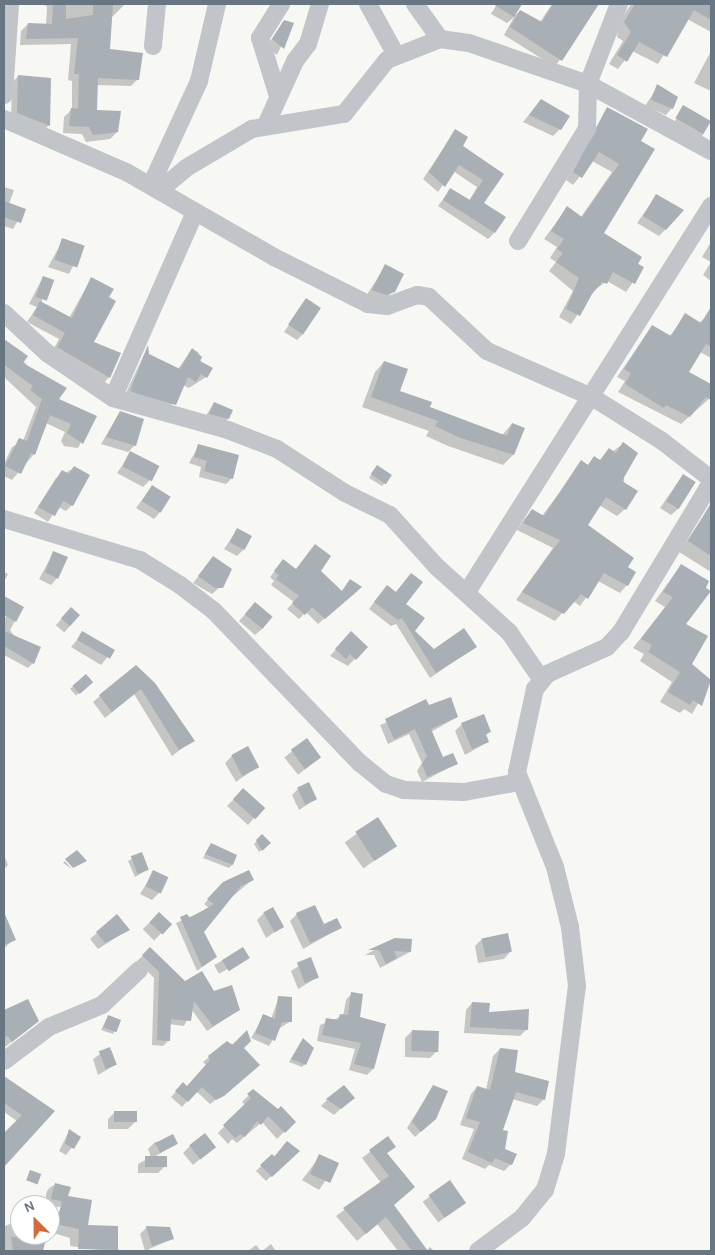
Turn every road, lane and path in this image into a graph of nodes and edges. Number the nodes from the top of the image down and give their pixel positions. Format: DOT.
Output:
graph roads {
  1 [pos="10,4"];
  2 [pos="157,4"];
  3 [pos="217,4"];
  4 [pos="281,4"];
  5 [pos="320,4"];
  6 [pos="368,4"];
  7 [pos="415,4"];
  8 [pos="619,4"];
  9 [pos="440,39"];
  10 [pos="153,46"];
  11 [pos="396,55"];
  12 [pos="588,84"];
  13 [pos="4,95"];
  14 [pos="278,96"];
  15 [pos="4,119"];
  16 [pos="266,125"];
  17 [pos="711,152"];
  18 [pos="156,188"];
  19 [pos="711,206"];
  20 [pos="195,212"];
  21 [pos="518,241"];
  22 [pos="4,314"];
  23 [pos="592,397"];
  24 [pos="113,398"];
  25 [pos="711,479"];
  26 [pos="711,483"];
  27 [pos="4,519"];
  28 [pos="467,592"];
  29 [pos="542,680"];
  30 [pos="519,782"];
  31 [pos="139,970"];
  32 [pos="4,1061"];
  33 [pos="478,1251"];
  1 -- 13 [label="street"];
  2 -- 10 [label="street"];
  3 -- 18 [label="street"];
  4 -- 14 [label="street"];
  5 -- 14 [label="street"];
  6 -- 11 [label="street"];
  7 -- 9 [label="street"];
  8 -- 12 [label="street"];
  9 -- 11 [label="street"];
  9 -- 12 [label="street"];
  11 -- 16 [label="street"];
  12 -- 17 [label="street"];
  12 -- 21 [label="street"];
  14 -- 16 [label="street"];
  15 -- 18 [label="street"];
  16 -- 18 [label="street"];
  18 -- 20 [label="street"];
  19 -- 23 [label="street"];
  20 -- 23 [label="street"];
  20 -- 24 [label="street"];
  22 -- 24 [label="street"];
  23 -- 25 [label="street"];
  23 -- 28 [label="street"];
  24 -- 28 [label="street"];
  26 -- 29 [label="street"];
  27 -- 30 [label="street"];
  28 -- 29 [label="street"];
  29 -- 30 [label="street"];
  30 -- 33 [label="street"];
  31 -- 32 [label="street"];
}
